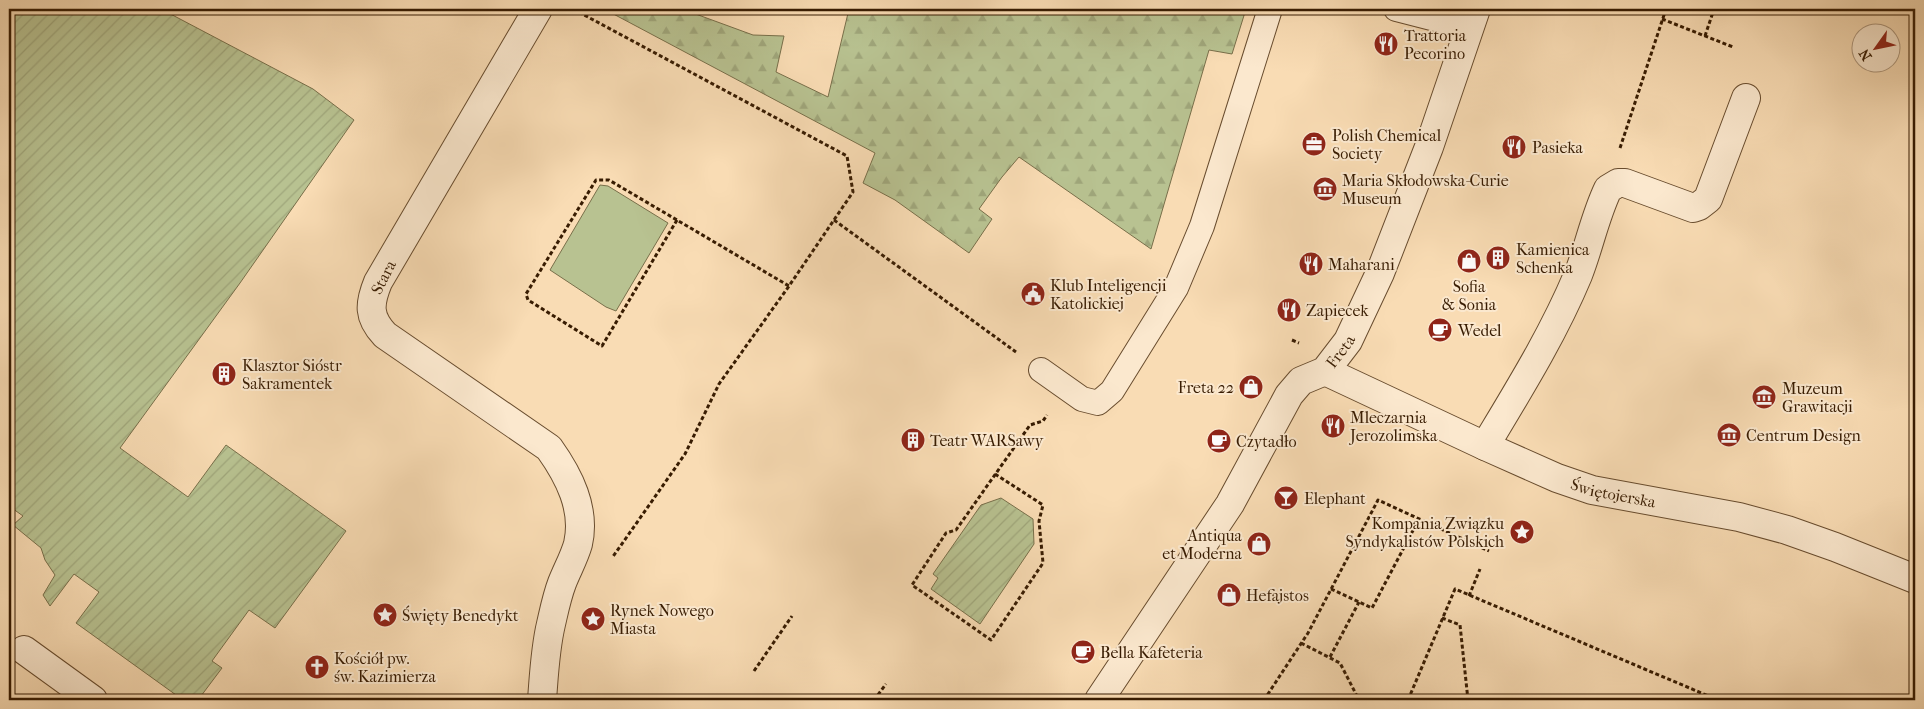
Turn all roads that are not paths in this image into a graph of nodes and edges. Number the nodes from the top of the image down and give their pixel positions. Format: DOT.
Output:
graph roads {
  1 [pos="538,9"];
  2 [pos="1270,9"];
  3 [pos="1396,9"];
  4 [pos="1473,18"];
  5 [pos="1746,98"];
  6 [pos="1041,370"];
  7 [pos="1325,370"];
  8 [pos="1484,446"];
  9 [pos="1915,579"];
  10 [pos="24,650"];
  11 [pos="93,700"];
  12 [pos="542,700"];
  13 [pos="1099,700"];
  1 -- 12 [label="street, Stara"];
  2 -- 6 [label="lane"];
  3 -- 4 [label="lane"];
  4 -- 7 [label="street, Freta"];
  5 -- 8 [label="street"];
  7 -- 8 [label="street, Świętojerska"];
  7 -- 13 [label="street, Freta"];
  8 -- 9 [label="street, Świętojerska"];
  10 -- 11 [label="street"];
}
